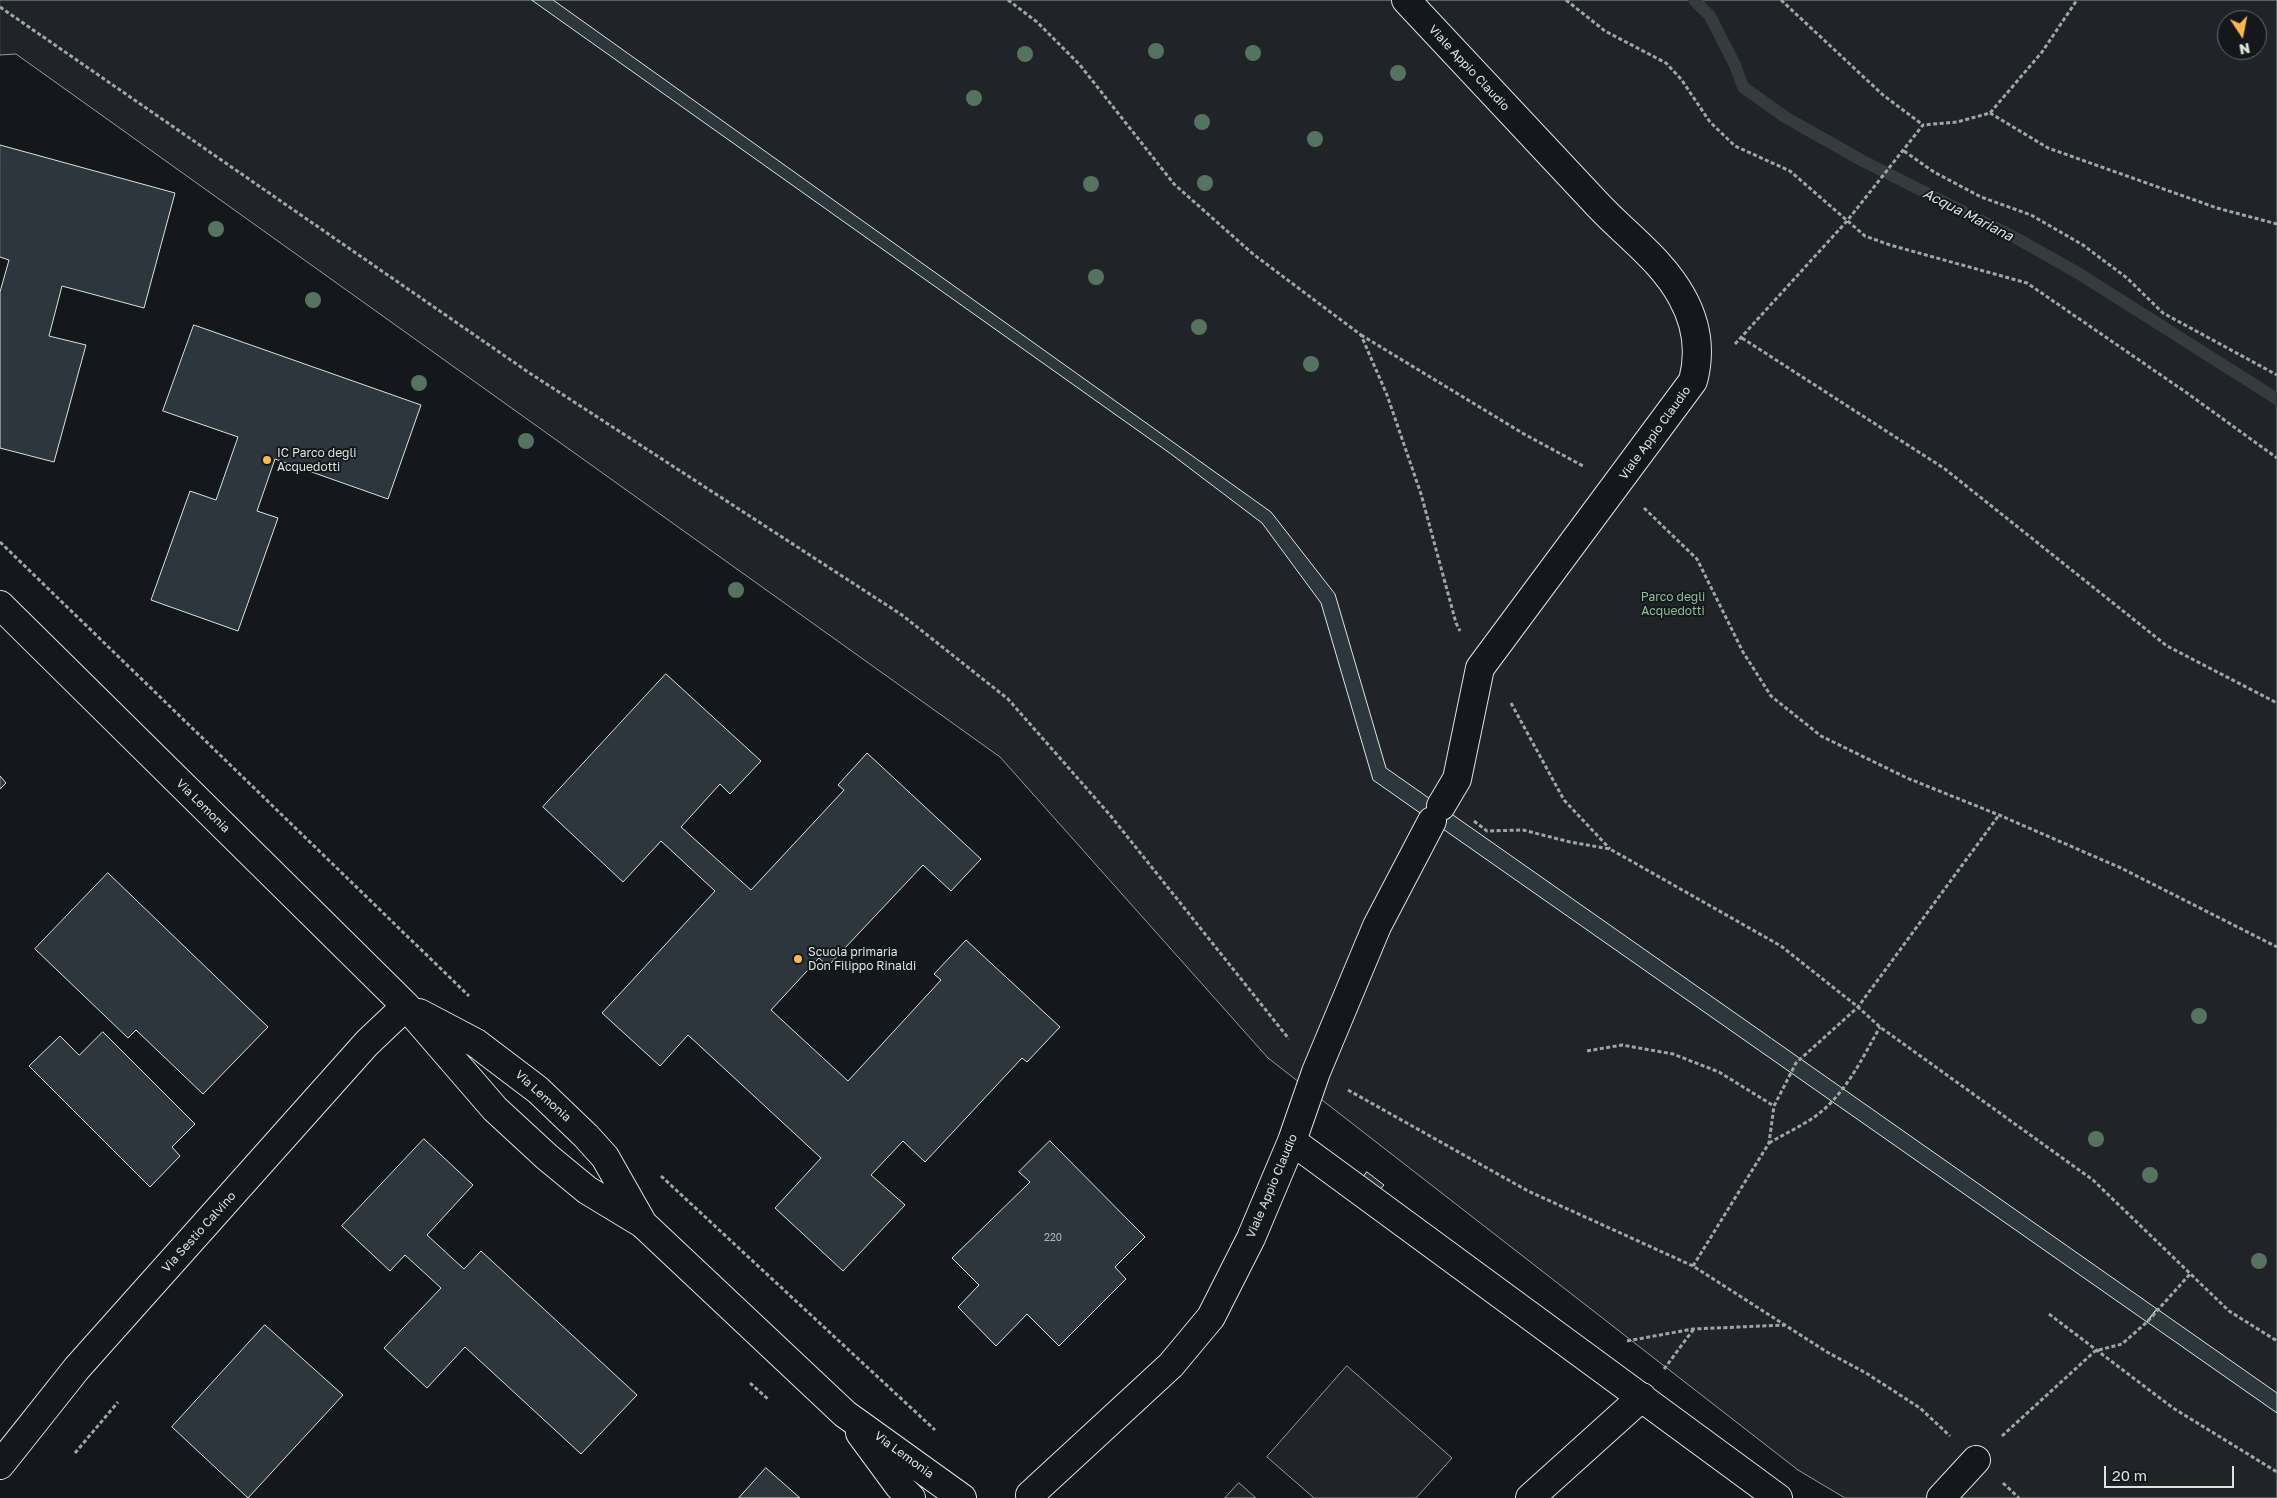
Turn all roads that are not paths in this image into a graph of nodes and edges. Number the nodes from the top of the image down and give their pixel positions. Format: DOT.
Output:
graph roads {
  1 [pos="1406,0"];
  2 [pos="0,605"];
  3 [pos="406,1006"];
  4 [pos="1292,1141"];
  5 [pos="643,1224"];
  6 [pos="1642,1397"];
  7 [pos="845,1414"];
  8 [pos="1976,1460"];
  9 [pos="0,1465"];
  10 [pos="1030,1496"];
  11 [pos="912,1498"];
  12 [pos="962,1498"];
  13 [pos="1530,1498"];
  14 [pos="1778,1498"];
  15 [pos="1941,1498"];
  1 -- 4 [label="street, Viale Appio Claudio"];
  2 -- 3 [label="street, Via Lemonia"];
  3 -- 5 [label="street, Via Lemonia"];
  3 -- 5 [label="street, Via Lemonia"];
  3 -- 9 [label="street, Via Sestio Calvino"];
  4 -- 6 [label="street"];
  4 -- 10 [label="street, Viale Appio Claudio"];
  5 -- 7 [label="street, Via Lemonia"];
  6 -- 13 [label="street"];
  6 -- 14 [label="street"];
  7 -- 11 [label="street, Via Lemonia"];
  7 -- 12 [label="street, Via Lemonia"];
  8 -- 15 [label="street"];
}
